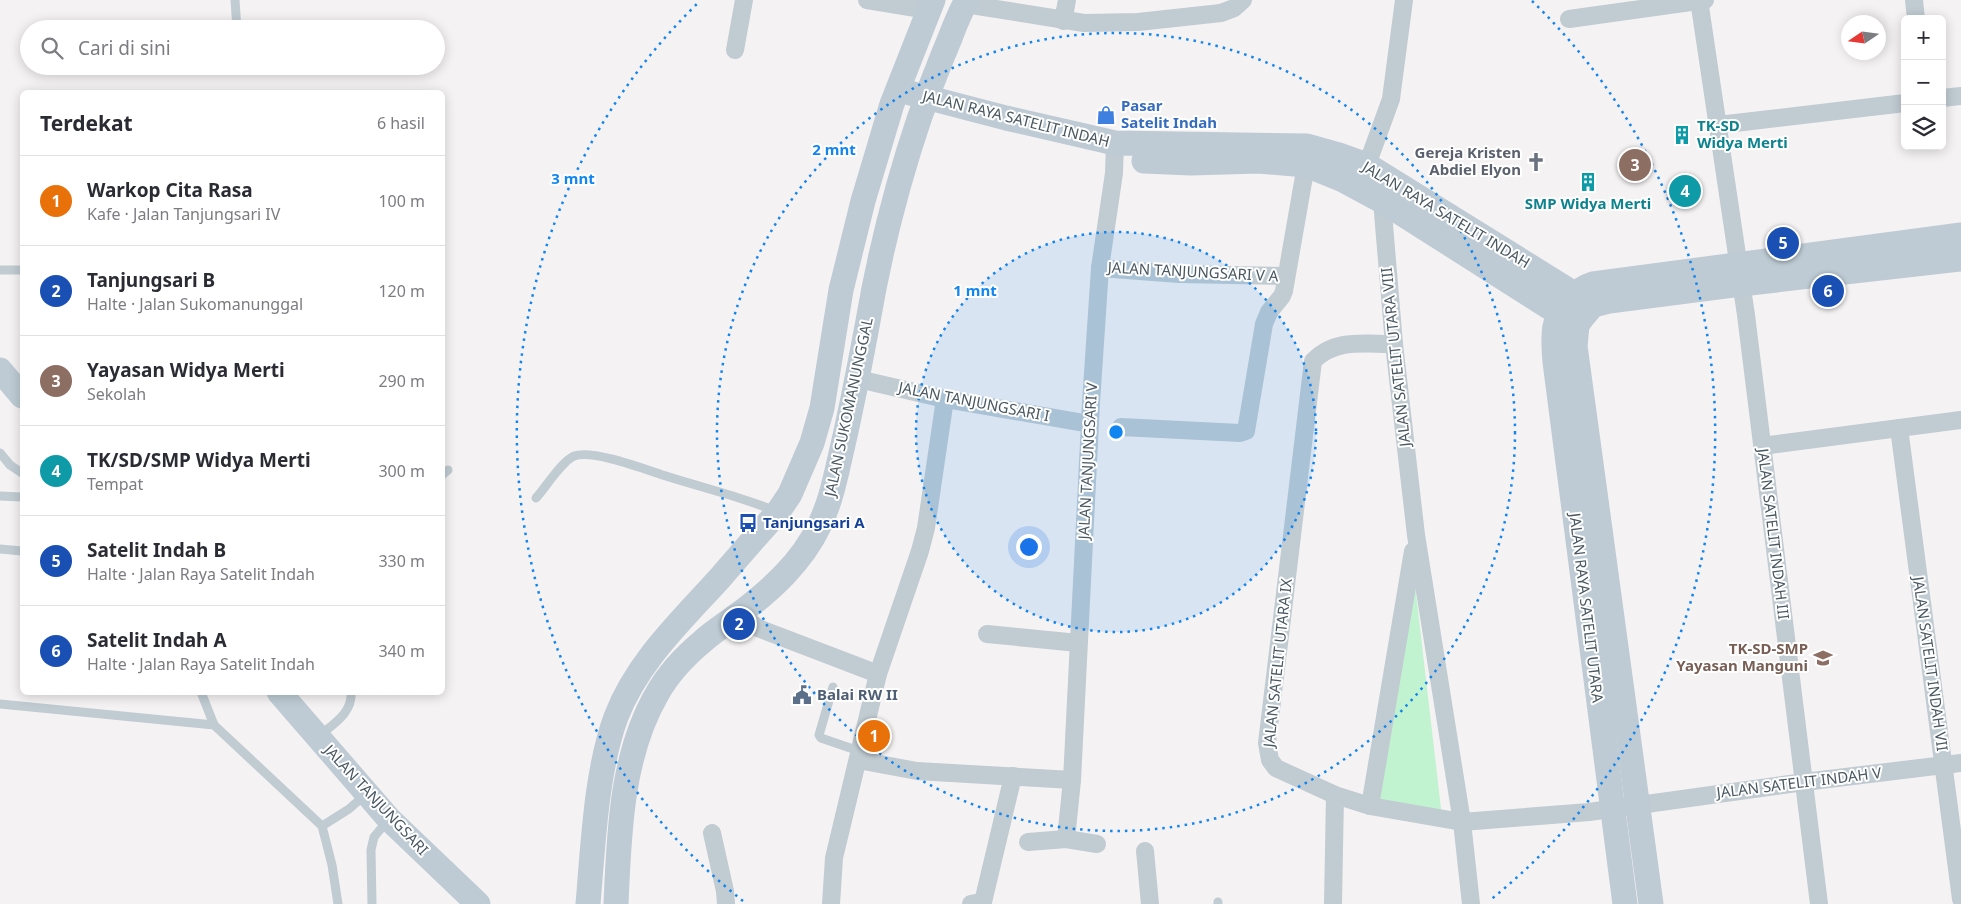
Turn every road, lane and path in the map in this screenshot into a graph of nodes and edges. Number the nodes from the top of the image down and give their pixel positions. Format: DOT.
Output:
graph roads {
  1 [pos="235,0"];
  2 [pos="744,0"];
  3 [pos="867,0"];
  4 [pos="1067,0"];
  5 [pos="1243,0"];
  6 [pos="1404,0"];
  7 [pos="1701,0"];
  8 [pos="1914,0"];
  9 [pos="966,2"];
  10 [pos="931,5"];
  11 [pos="1916,15"];
  12 [pos="1569,18"];
  13 [pos="236,20"];
  14 [pos="1063,21"];
  15 [pos="735,50"];
  16 [pos="895,96"];
  17 [pos="1961,96"];
  18 [pos="1946,98"];
  19 [pos="1901,103"];
  20 [pos="923,106"];
  21 [pos="1718,125"];
  22 [pos="1115,151"];
  23 [pos="1306,165"];
  24 [pos="1368,165"];
  25 [pos="1387,190"];
  26 [pos="1961,235"];
  27 [pos="1961,259"];
  28 [pos="1100,268"];
  29 [pos="0,270"];
  30 [pos="20,270"];
  31 [pos="1740,274"];
  32 [pos="1286,276"];
  33 [pos="1584,299"];
  34 [pos="1567,319"];
  35 [pos="1394,344"];
  36 [pos="0,370"];
  37 [pos="858,380"];
  38 [pos="20,394"];
  39 [pos="946,399"];
  40 [pos="1961,420"];
  41 [pos="1090,424"];
  42 [pos="1121,427"];
  43 [pos="1899,428"];
  44 [pos="1762,446"];
  45 [pos="0,453"];
  46 [pos="20,472"];
  47 [pos="0,496"];
  48 [pos="20,497"];
  49 [pos="536,498"];
  50 [pos="778,512"];
  51 [pos="1416,535"];
  52 [pos="0,549"];
  53 [pos="20,551"];
  54 [pos="740,614"];
  55 [pos="988,634"];
  56 [pos="1078,643"];
  57 [pos="878,674"];
  58 [pos="833,687"];
  59 [pos="202,695"];
  60 [pos="281,695"];
  61 [pos="351,695"];
  62 [pos="0,704"];
  63 [pos="214,725"];
  64 [pos="317,738"];
  65 [pos="858,756"];
  66 [pos="1961,763"];
  67 [pos="1943,765"];
  68 [pos="1013,776"];
  69 [pos="1072,780"];
  70 [pos="1804,782"];
  71 [pos="367,793"];
  72 [pos="1335,795"];
  73 [pos="1637,805"];
  74 [pos="1370,806"];
  75 [pos="1611,809"];
  76 [pos="389,819"];
  77 [pos="1462,822"];
  78 [pos="322,826"];
  79 [pos="712,833"];
  80 [pos="1066,839"];
  81 [pos="1028,842"];
  82 [pos="1097,844"];
  83 [pos="1145,851"];
  84 [pos="1961,899"];
  85 [pos="338,904"];
  86 [pos="372,904"];
  87 [pos="478,904"];
  88 [pos="588,904"];
  89 [pos="616,904"];
  90 [pos="726,904"];
  91 [pos="831,904"];
  92 [pos="970,904"];
  93 [pos="1150,904"];
  94 [pos="1333,904"];
  95 [pos="1471,904"];
  96 [pos="1625,904"];
  97 [pos="1651,904"];
  98 [pos="1820,904"];
  1 -- 13 [label="lane"];
  2 -- 15 [label="street"];
  3 -- 10 [label="street"];
  4 -- 14 [label="street"];
  5 -- 14 [label="street"];
  6 -- 24 [label="street"];
  7 -- 12 [label="street"];
  7 -- 21 [label="street, JALAN SATELIT INDAH III"];
  8 -- 11 [label="street"];
  9 -- 14 [label="street"];
  9 -- 20 [label="street, JALAN SUKOMANUNGGAL"];
  10 -- 16 [label="street, JALAN SUKOMANUNGGAL"];
  16 -- 20 [label="street, JALAN RAYA SATELIT INDAH"];
  16 -- 50 [label="street, JALAN SUKOMANUNGGAL"];
  17 -- 18 [label="street"];
  19 -- 21 [label="street"];
  20 -- 22 [label="street, JALAN RAYA SATELIT INDAH"];
  20 -- 37 [label="street, JALAN SUKOMANUNGGAL"];
  21 -- 31 [label="street, JALAN SATELIT INDAH III"];
  22 -- 23 [label="street, JALAN RAYA SATELIT INDAH"];
  22 -- 24 [label="street, JALAN RAYA SATELIT INDAH"];
  22 -- 28 [label="street, JALAN TANJUNGSARI V"];
  23 -- 25 [label="street, JALAN RAYA SATELIT INDAH"];
  23 -- 32 [label="street, JALAN TANJUNGSARI V A"];
  24 -- 25 [label="street, JALAN RAYA SATELIT INDAH"];
  25 -- 33 [label="street, JALAN RAYA SATELIT INDAH"];
  25 -- 34 [label="street, JALAN RAYA SATELIT INDAH"];
  25 -- 35 [label="street, JALAN SATELIT UTARA VIII"];
  26 -- 31 [label="street"];
  27 -- 31 [label="street"];
  28 -- 32 [label="street, JALAN TANJUNGSARI V A"];
  28 -- 41 [label="street, JALAN TANJUNGSARI V"];
  29 -- 30 [label="lane"];
  31 -- 33 [label="street"];
  31 -- 44 [label="street, JALAN SATELIT INDAH III"];
  32 -- 42 [label="street, JALAN TANJUNGSARI V A"];
  33 -- 34 [label="street"];
  34 -- 73 [label="street, JALAN RAYA SATELIT UTARA"];
  34 -- 75 [label="street, JALAN RAYA SATELIT UTARA"];
  35 -- 51 [label="street, JALAN SATELIT UTARA VIII"];
  35 -- 72 [label="street, JALAN SATELIT UTARA IX"];
  36 -- 38 [label="street"];
  37 -- 39 [label="street, JALAN TANJUNGSARI I"];
  37 -- 54 [label="street, JALAN SUKOMANUNGGAL"];
  39 -- 41 [label="street, JALAN TANJUNGSARI I"];
  39 -- 57 [label="street"];
  40 -- 43 [label="street"];
  41 -- 56 [label="street, JALAN TANJUNGSARI V"];
  43 -- 44 [label="street"];
  43 -- 67 [label="street, JALAN SATELIT INDAH VII"];
  44 -- 70 [label="street, JALAN SATELIT INDAH III"];
  45 -- 46 [label="lane"];
  47 -- 48 [label="lane"];
  49 -- 50 [label="lane"];
  50 -- 88 [label="street, JALAN SUKOMANUNGGAL"];
  51 -- 74 [label="street, JALAN SATELIT UTARA VIII"];
  51 -- 77 [label="street, JALAN SATELIT UTARA VIII"];
  52 -- 53 [label="lane"];
  54 -- 57 [label="street"];
  54 -- 89 [label="street, JALAN SUKOMANUNGGAL"];
  55 -- 56 [label="street"];
  56 -- 69 [label="street, JALAN TANJUNGSARI V"];
  57 -- 65 [label="street"];
  58 -- 65 [label="lane"];
  59 -- 63 [label="lane"];
  60 -- 64 [label="street, JALAN TANJUNGSARI"];
  61 -- 64 [label="lane"];
  62 -- 63 [label="lane"];
  63 -- 78 [label="lane"];
  64 -- 71 [label="street, JALAN TANJUNGSARI"];
  65 -- 68 [label="street"];
  65 -- 91 [label="street"];
  66 -- 67 [label="street, JALAN SATELIT INDAH V"];
  67 -- 70 [label="street, JALAN SATELIT INDAH V"];
  67 -- 84 [label="street, JALAN SATELIT INDAH VII"];
  68 -- 69 [label="street"];
  68 -- 92 [label="street"];
  69 -- 80 [label="street, JALAN TANJUNGSARI V"];
  70 -- 73 [label="street, JALAN SATELIT INDAH V"];
  70 -- 98 [label="street, JALAN SATELIT INDAH III"];
  71 -- 76 [label="street, JALAN TANJUNGSARI"];
  71 -- 78 [label="lane"];
  72 -- 74 [label="street, JALAN SATELIT UTARA IX"];
  72 -- 94 [label="street"];
  73 -- 75 [label="street, JALAN SATELIT UTARA IX"];
  73 -- 97 [label="street, JALAN RAYA SATELIT UTARA"];
  74 -- 77 [label="street, JALAN SATELIT UTARA IX"];
  75 -- 77 [label="street, JALAN SATELIT UTARA IX"];
  75 -- 96 [label="street, JALAN RAYA SATELIT UTARA"];
  76 -- 86 [label="lane"];
  76 -- 87 [label="street, JALAN TANJUNGSARI"];
  77 -- 95 [label="street, JALAN SATELIT UTARA VIII"];
  78 -- 85 [label="lane"];
  79 -- 90 [label="street"];
  80 -- 81 [label="street"];
  80 -- 82 [label="street"];
  83 -- 93 [label="street"];
}
